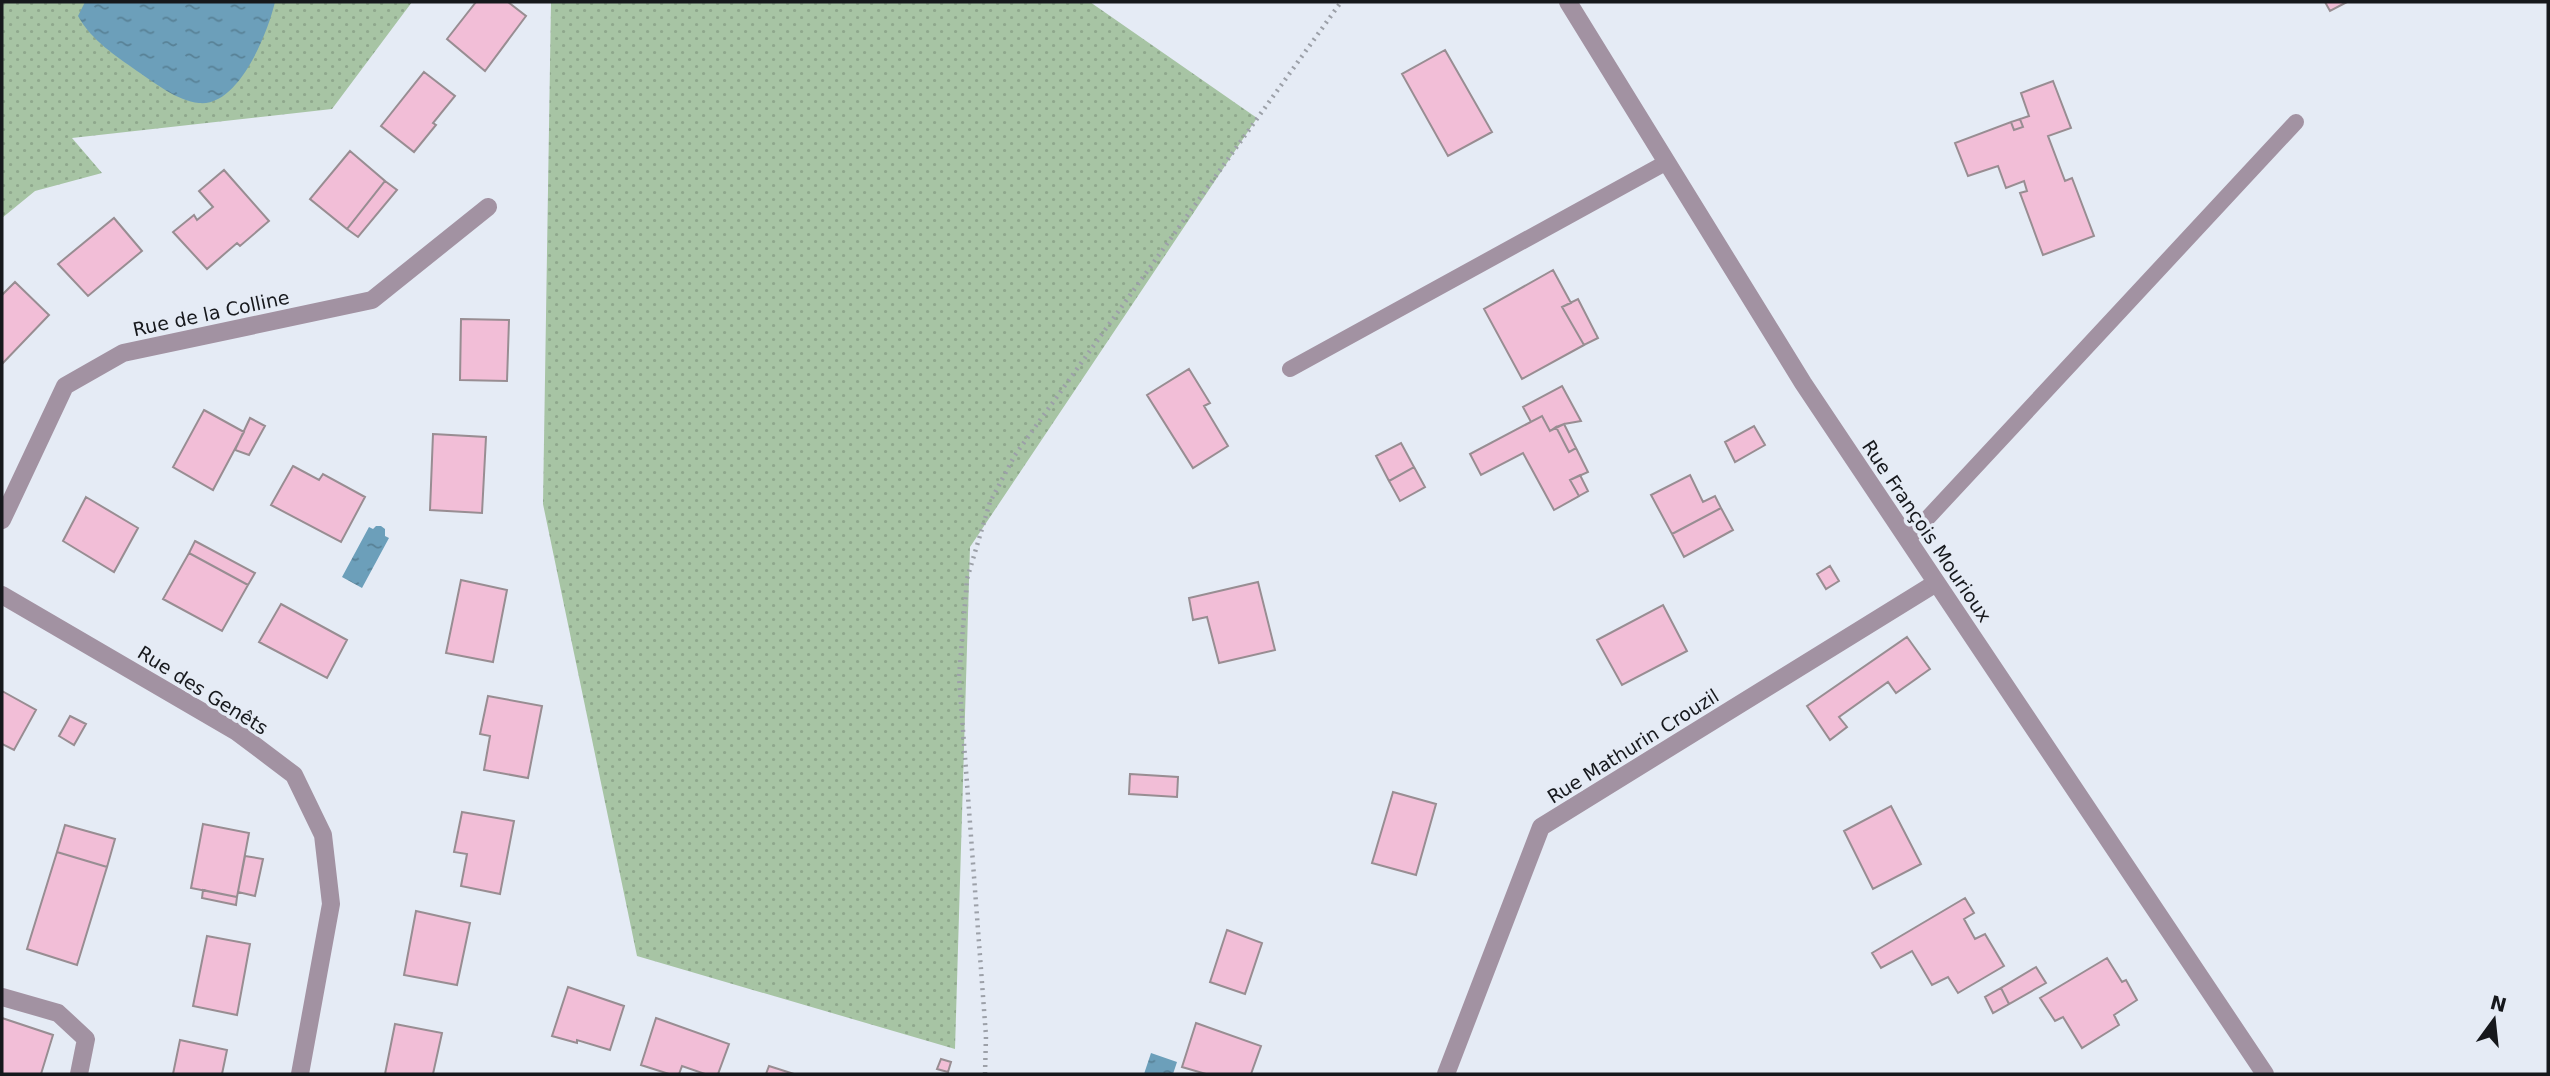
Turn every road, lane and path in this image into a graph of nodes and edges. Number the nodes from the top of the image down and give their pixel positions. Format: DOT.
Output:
graph roads {
  1 [pos="1341,2"];
  2 [pos="1568,2"];
  3 [pos="2295,122"];
  4 [pos="1667,162"];
  5 [pos="488,207"];
  6 [pos="1290,369"];
  7 [pos="2,520"];
  8 [pos="1909,538"];
  9 [pos="1936,583"];
  10 [pos="2,595"];
  11 [pos="2,997"];
  12 [pos="79,1074"];
  13 [pos="300,1074"];
  14 [pos="985,1074"];
  15 [pos="1446,1074"];
  16 [pos="2265,1074"];
  1 -- 14 [label="path"];
  2 -- 4 [label="street, Rue François Mourioux"];
  3 -- 8 [label="lane"];
  4 -- 6 [label="lane"];
  4 -- 8 [label="street, Rue François Mourioux"];
  5 -- 7 [label="street, Rue de la Colline"];
  8 -- 9 [label="street, Rue François Mourioux"];
  9 -- 15 [label="street, Rue Mathurin Crouzil"];
  9 -- 16 [label="street, Rue François Mourioux"];
  10 -- 13 [label="street, Rue des Genêts"];
  11 -- 12 [label="street"];
}
